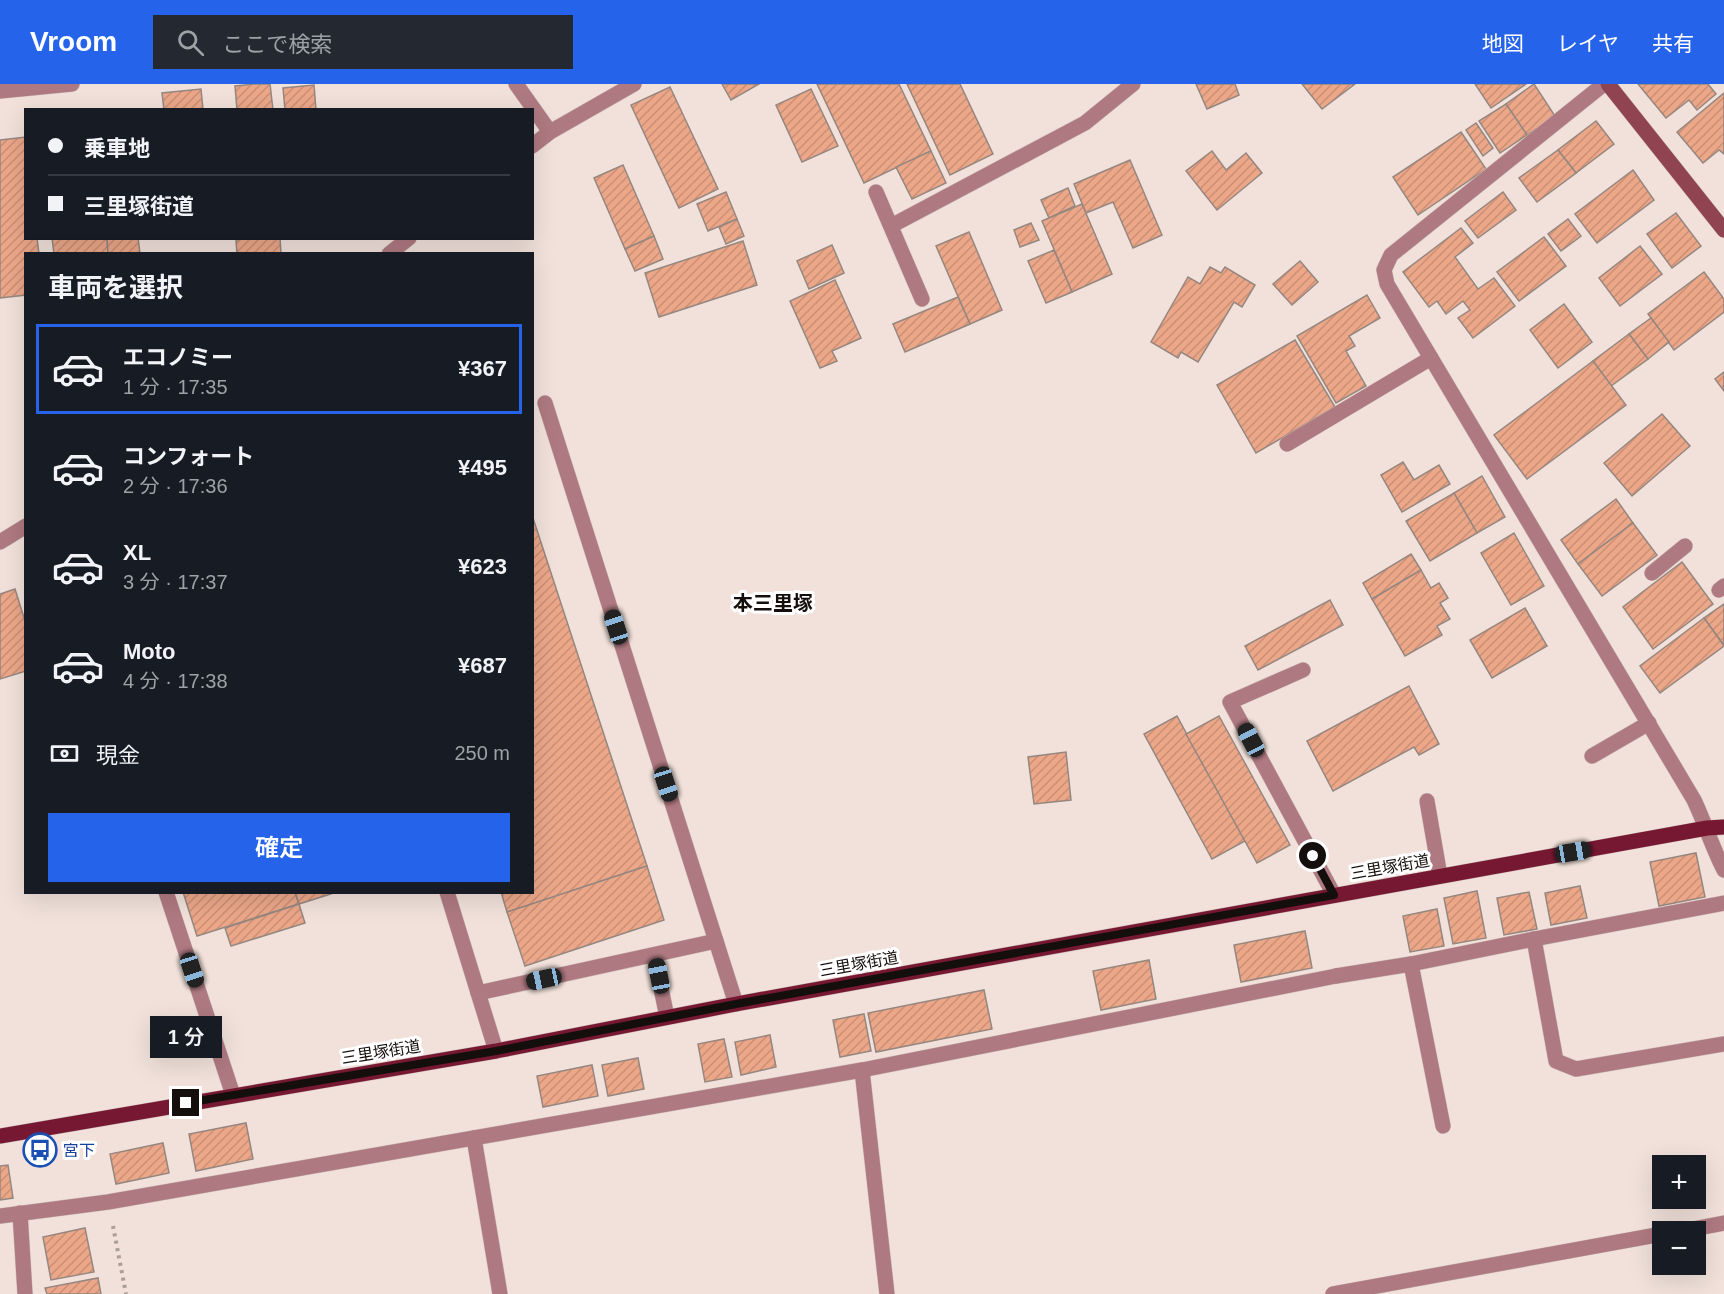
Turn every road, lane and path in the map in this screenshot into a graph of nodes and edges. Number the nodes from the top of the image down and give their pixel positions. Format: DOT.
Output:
graph roads {
  1 [pos="72,84"];
  2 [pos="516,84"];
  3 [pos="634,84"];
  4 [pos="1132,84"];
  5 [pos="1606,84"];
  6 [pos="0,91"];
  7 [pos="533,108"];
  8 [pos="534,109"];
  9 [pos="550,132"];
  10 [pos="534,144"];
  11 [pos="876,192"];
  12 [pos="891,226"];
  13 [pos="1724,230"];
  14 [pos="406,240"];
  15 [pos="392,252"];
  16 [pos="922,299"];
  17 [pos="1431,358"];
  18 [pos="545,403"];
  19 [pos="1287,444"];
  20 [pos="24,527"];
  21 [pos="0,542"];
  22 [pos="1685,546"];
  23 [pos="1652,573"];
  24 [pos="1303,670"];
  25 [pos="1649,723"];
  26 [pos="1592,756"];
  27 [pos="1426,801"];
  28 [pos="1724,827"];
  29 [pos="1707,828"];
  30 [pos="1724,870"];
  31 [pos="1440,876"];
  32 [pos="167,894"];
  33 [pos="448,894"];
  34 [pos="1334,895"];
  35 [pos="1724,903"];
  36 [pos="1534,939"];
  37 [pos="716,941"];
  38 [pos="654,955"];
  39 [pos="1411,964"];
  40 [pos="478,993"];
  41 [pos="736,1004"];
  42 [pos="667,1017"];
  43 [pos="1724,1044"];
  44 [pos="496,1051"];
  45 [pos="862,1070"];
  46 [pos="233,1095"];
  47 [pos="1443,1126"];
  48 [pos="0,1136"];
  49 [pos="474,1138"];
  50 [pos="108,1202"];
  51 [pos="20,1213"];
  52 [pos="0,1216"];
  53 [pos="1724,1223"];
  54 [pos="1706,1226"];
  55 [pos="1652,1236"];
  56 [pos="25,1294"];
  57 [pos="126,1294"];
  58 [pos="500,1294"];
  59 [pos="887,1294"];
  60 [pos="1333,1294"];
  1 -- 6 [label="street"];
  2 -- 7 [label="street"];
  3 -- 9 [label="street"];
  4 -- 12 [label="street"];
  5 -- 13 [label="street"];
  5 -- 17 [label="street"];
  8 -- 9 [label="street"];
  9 -- 10 [label="street"];
  11 -- 12 [label="street"];
  12 -- 16 [label="street"];
  14 -- 15 [label="street"];
  17 -- 19 [label="street"];
  17 -- 25 [label="street"];
  18 -- 37 [label="street"];
  20 -- 21 [label="street"];
  22 -- 23 [label="street"];
  24 -- 34 [label="street"];
  25 -- 26 [label="street"];
  25 -- 29 [label="street"];
  27 -- 31 [label="street"];
  28 -- 29 [label="main road, 三里塚街道"];
  29 -- 30 [label="street"];
  29 -- 31 [label="main road, 三里塚街道"];
  31 -- 34 [label="main road, 三里塚街道"];
  32 -- 46 [label="street"];
  33 -- 40 [label="street"];
  34 -- 41 [label="main road, 三里塚街道"];
  35 -- 36 [label="street"];
  36 -- 39 [label="street"];
  36 -- 43 [label="street"];
  37 -- 38 [label="street"];
  37 -- 41 [label="street"];
  38 -- 40 [label="street"];
  38 -- 42 [label="street"];
  39 -- 45 [label="street"];
  39 -- 47 [label="street"];
  40 -- 44 [label="street"];
  41 -- 42 [label="main road, 三里塚街道"];
  42 -- 44 [label="main road, 三里塚街道"];
  44 -- 46 [label="main road, 三里塚街道"];
  45 -- 49 [label="street"];
  45 -- 59 [label="street"];
  46 -- 48 [label="main road, 三里塚街道"];
  49 -- 50 [label="street"];
  49 -- 58 [label="street"];
  50 -- 51 [label="street"];
  50 -- 57 [label="path"];
  51 -- 52 [label="street"];
  51 -- 56 [label="street"];
  53 -- 54 [label="street"];
  55 -- 60 [label="street"];
}
